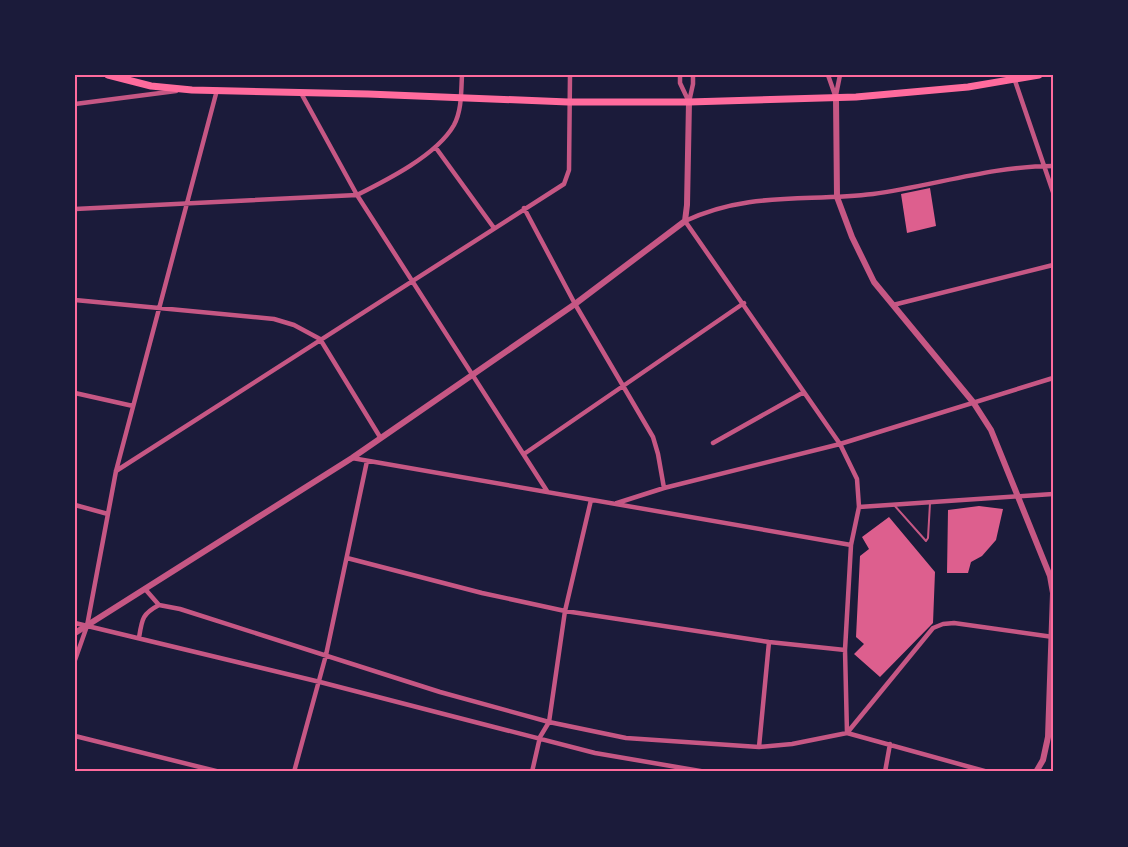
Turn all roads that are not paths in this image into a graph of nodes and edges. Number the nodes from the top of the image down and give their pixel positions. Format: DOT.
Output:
graph roads {
  1 [pos="109,75"];
  2 [pos="462,75"];
  3 [pos="570,75"];
  4 [pos="680,75"];
  5 [pos="693,75"];
  6 [pos="828,75"];
  7 [pos="840,75"];
  8 [pos="1039,75"];
  9 [pos="1015,77"];
  10 [pos="188,89"];
  11 [pos="218,90"];
  12 [pos="300,92"];
  13 [pos="461,98"];
  14 [pos="836,98"];
  15 [pos="568,102"];
  16 [pos="689,102"];
  17 [pos="75,104"];
  18 [pos="436,148"];
  19 [pos="1044,166"];
  20 [pos="1053,166"];
  21 [pos="1053,192"];
  22 [pos="357,195"];
  23 [pos="837,197"];
  24 [pos="188,203"];
  25 [pos="524,208"];
  26 [pos="75,209"];
  27 [pos="685,221"];
  28 [pos="494,228"];
  29 [pos="1053,265"];
  30 [pos="413,280"];
  31 [pos="75,300"];
  32 [pos="744,303"];
  33 [pos="575,304"];
  34 [pos="893,305"];
  35 [pos="159,307"];
  36 [pos="320,339"];
  37 [pos="472,374"];
  38 [pos="1053,378"];
  39 [pos="622,386"];
  40 [pos="804,392"];
  41 [pos="75,393"];
  42 [pos="973,402"];
  43 [pos="133,406"];
  44 [pos="380,437"];
  45 [pos="712,443"];
  46 [pos="840,444"];
  47 [pos="524,454"];
  48 [pos="352,458"];
  49 [pos="367,461"];
  50 [pos="116,471"];
  51 [pos="664,488"];
  52 [pos="547,490"];
  53 [pos="1053,494"];
  54 [pos="1017,496"];
  55 [pos="591,500"];
  56 [pos="930,503"];
  57 [pos="615,504"];
  58 [pos="894,505"];
  59 [pos="75,506"];
  60 [pos="859,507"];
  61 [pos="108,514"];
  62 [pos="851,545"];
  63 [pos="347,558"];
  64 [pos="1051,576"];
  65 [pos="145,589"];
  66 [pos="159,604"];
  67 [pos="565,611"];
  68 [pos="75,623"];
  69 [pos="87,626"];
  70 [pos="75,633"];
  71 [pos="1052,637"];
  72 [pos="139,638"];
  73 [pos="770,642"];
  74 [pos="844,650"];
  75 [pos="326,655"];
  76 [pos="75,660"];
  77 [pos="320,682"];
  78 [pos="549,722"];
  79 [pos="847,733"];
  80 [pos="75,736"];
  81 [pos="540,737"];
  82 [pos="890,744"];
  83 [pos="759,747"];
  84 [pos="220,772"];
  85 [pos="294,772"];
  86 [pos="532,772"];
  87 [pos="706,772"];
  88 [pos="885,772"];
  89 [pos="988,772"];
  90 [pos="1036,772"];
  1 -- 10 [label="main road"];
  2 -- 13 [label="street"];
  3 -- 15 [label="street"];
  4 -- 16 [label="street"];
  5 -- 16 [label="street"];
  6 -- 14 [label="street"];
  7 -- 14 [label="street"];
  8 -- 9 [label="main road"];
  9 -- 14 [label="main road"];
  9 -- 19 [label="street"];
  10 -- 11 [label="main road"];
  10 -- 17 [label="street"];
  11 -- 12 [label="main road"];
  11 -- 24 [label="street"];
  12 -- 13 [label="main road"];
  12 -- 22 [label="street"];
  13 -- 15 [label="main road"];
  13 -- 18 [label="street"];
  14 -- 16 [label="main road"];
  14 -- 23 [label="street"];
  15 -- 16 [label="main road"];
  15 -- 25 [label="street"];
  16 -- 27 [label="street"];
  18 -- 22 [label="street"];
  18 -- 28 [label="street"];
  19 -- 20 [label="street"];
  19 -- 21 [label="street"];
  19 -- 23 [label="street"];
  22 -- 24 [label="street"];
  22 -- 30 [label="street"];
  23 -- 27 [label="street"];
  23 -- 34 [label="street"];
  24 -- 26 [label="street"];
  24 -- 35 [label="street"];
  25 -- 28 [label="street"];
  25 -- 33 [label="street"];
  27 -- 32 [label="street"];
  27 -- 33 [label="street"];
  28 -- 30 [label="street"];
  29 -- 34 [label="street"];
  30 -- 36 [label="street"];
  30 -- 37 [label="street"];
  31 -- 35 [label="street"];
  32 -- 39 [label="street"];
  32 -- 40 [label="street"];
  33 -- 37 [label="street"];
  33 -- 39 [label="street"];
  34 -- 42 [label="street"];
  35 -- 36 [label="street"];
  35 -- 43 [label="street"];
  36 -- 44 [label="street"];
  36 -- 50 [label="street"];
  37 -- 44 [label="street"];
  37 -- 47 [label="street"];
  38 -- 42 [label="street"];
  39 -- 47 [label="street"];
  39 -- 51 [label="street"];
  40 -- 45 [label="street"];
  40 -- 46 [label="street"];
  41 -- 43 [label="street"];
  42 -- 46 [label="street"];
  42 -- 54 [label="street"];
  43 -- 50 [label="street"];
  44 -- 48 [label="street"];
  46 -- 51 [label="street"];
  46 -- 60 [label="street"];
  47 -- 52 [label="street"];
  48 -- 49 [label="street"];
  48 -- 65 [label="street"];
  49 -- 52 [label="street"];
  49 -- 63 [label="street"];
  50 -- 61 [label="street"];
  51 -- 57 [label="street"];
  52 -- 55 [label="street"];
  53 -- 54 [label="street"];
  54 -- 56 [label="street"];
  54 -- 64 [label="street"];
  55 -- 57 [label="street"];
  55 -- 67 [label="street"];
  56 -- 58 [label="street"];
  56 -- 58 [label="lane"];
  57 -- 62 [label="street"];
  58 -- 60 [label="street"];
  59 -- 61 [label="street"];
  60 -- 62 [label="street"];
  61 -- 69 [label="street"];
  62 -- 74 [label="street"];
  63 -- 67 [label="street"];
  63 -- 75 [label="street"];
  64 -- 71 [label="street"];
  65 -- 66 [label="street"];
  65 -- 69 [label="street"];
  66 -- 72 [label="street"];
  66 -- 75 [label="street"];
  67 -- 73 [label="street"];
  67 -- 78 [label="street"];
  68 -- 69 [label="street"];
  69 -- 70 [label="street"];
  69 -- 72 [label="street"];
  69 -- 76 [label="street"];
  71 -- 79 [label="street"];
  71 -- 90 [label="street"];
  72 -- 77 [label="street"];
  73 -- 74 [label="street"];
  73 -- 83 [label="street"];
  74 -- 79 [label="street"];
  75 -- 77 [label="street"];
  75 -- 78 [label="street"];
  77 -- 81 [label="street"];
  77 -- 85 [label="street"];
  78 -- 81 [label="street"];
  78 -- 83 [label="street"];
  79 -- 82 [label="street"];
  79 -- 83 [label="street"];
  80 -- 84 [label="street"];
  81 -- 86 [label="street"];
  81 -- 87 [label="street"];
  82 -- 88 [label="street"];
  82 -- 89 [label="street"];
}
